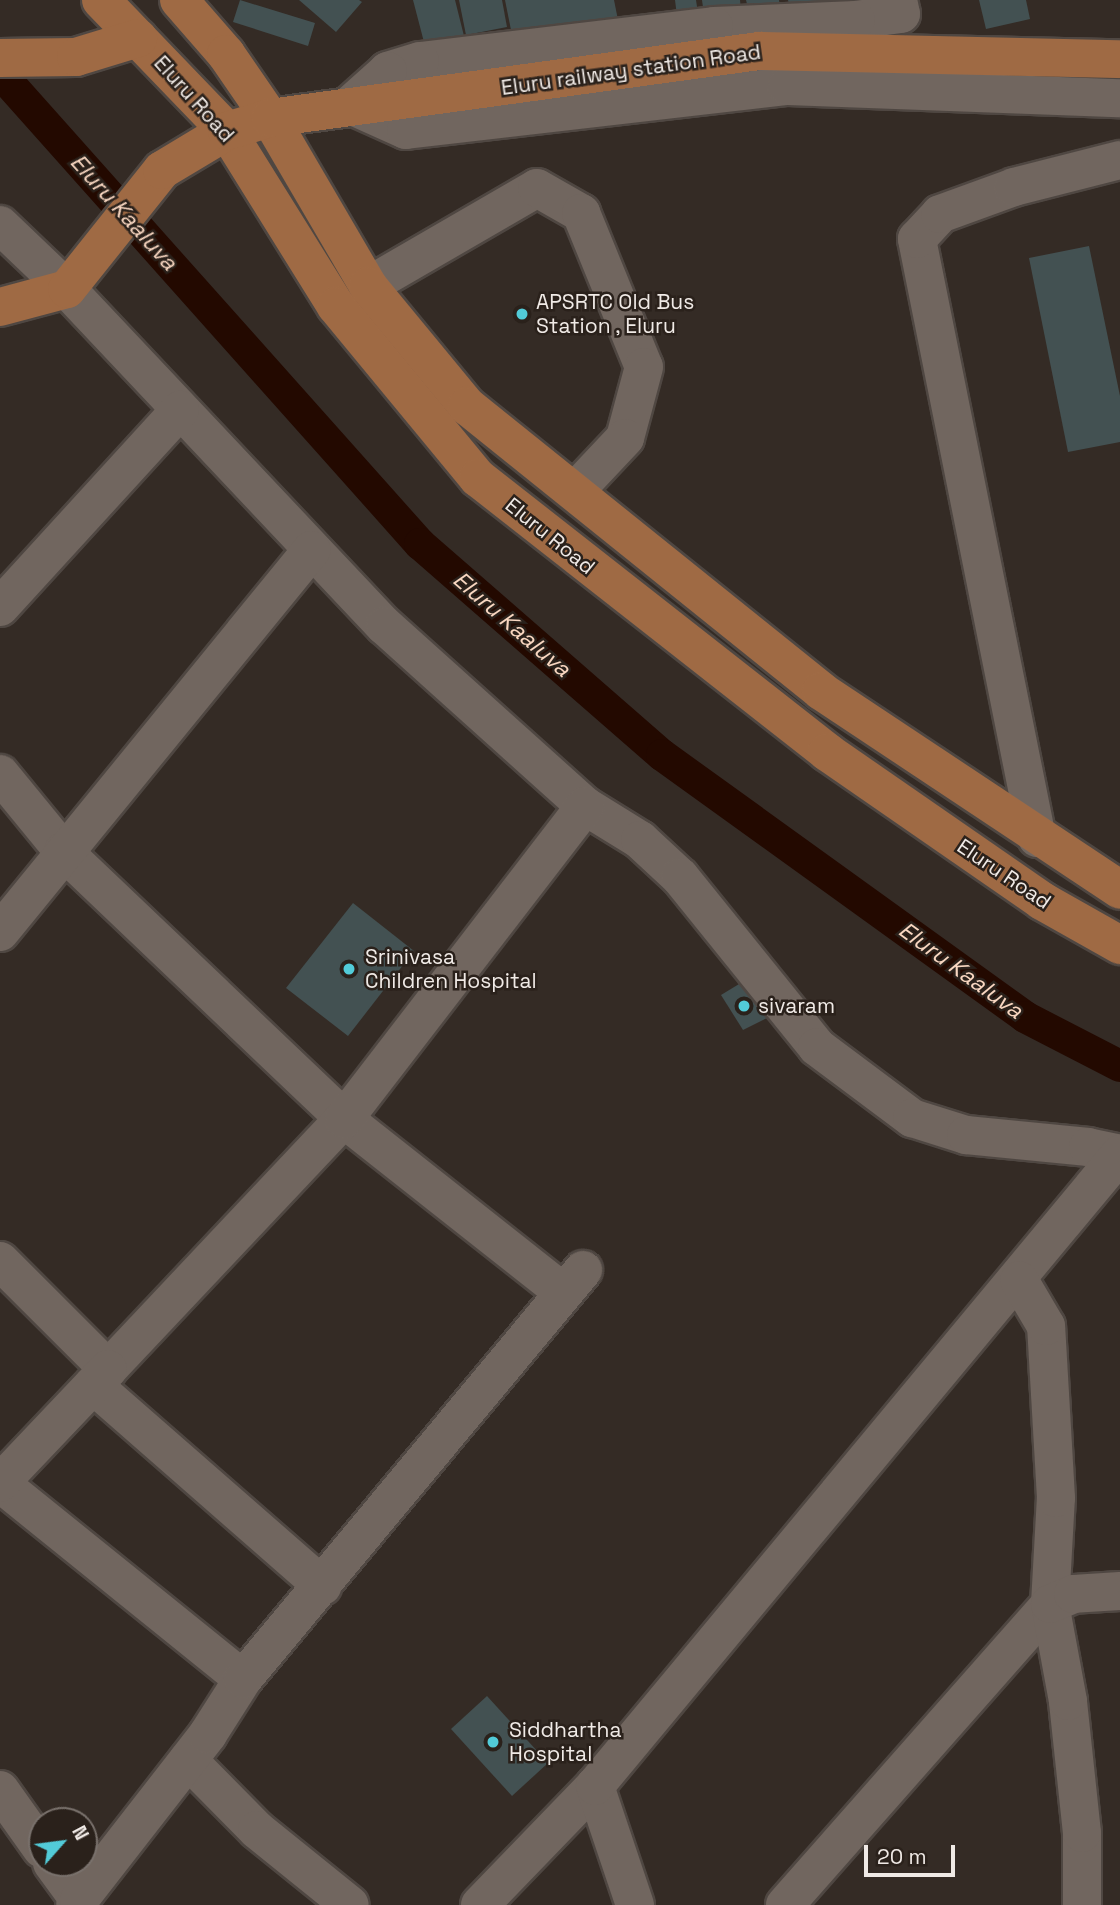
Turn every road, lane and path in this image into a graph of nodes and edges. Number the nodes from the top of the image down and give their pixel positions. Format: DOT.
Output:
graph roads {
  1 [pos="101,0"];
  2 [pos="898,0"];
  3 [pos="188,3"];
  4 [pos="138,38"];
  5 [pos="0,58"];
  6 [pos="1120,59"];
  7 [pos="1120,98"];
  8 [pos="261,105"];
  9 [pos="350,105"];
  10 [pos="214,118"];
  11 [pos="1119,164"];
  12 [pos="0,225"];
  13 [pos="368,286"];
  14 [pos="67,289"];
  15 [pos="0,307"];
  16 [pos="180,410"];
  17 [pos="576,490"];
  18 [pos="312,550"];
  19 [pos="0,607"];
  20 [pos="0,774"];
  21 [pos="585,806"];
  22 [pos="1037,838"];
  23 [pos="63,851"];
  24 [pos="1120,890"];
  25 [pos="0,932"];
  26 [pos="1120,945"];
  27 [pos="344,1119"];
  28 [pos="1120,1154"];
  29 [pos="0,1261"];
  30 [pos="1019,1280"];
  31 [pos="101,1377"];
  32 [pos="0,1483"];
  33 [pos="323,1586"];
  34 [pos="1120,1591"];
  35 [pos="1051,1604"];
  36 [pos="243,1679"];
  37 [pos="188,1760"];
  38 [pos="595,1786"];
  39 [pos="0,1790"];
  40 [pos="28,1829"];
  41 [pos="61,1877"];
  42 [pos="77,1903"];
  43 [pos="350,1905"];
  44 [pos="480,1905"];
  45 [pos="635,1905"];
  46 [pos="785,1905"];
  47 [pos="1082,1905"];
  1 -- 4 [label="main road, Eluru Road"];
  2 -- 9 [label="street"];
  3 -- 8 [label="main road"];
  4 -- 5 [label="main road"];
  4 -- 10 [label="main road, Eluru Road"];
  6 -- 9 [label="main road, Eluru railway station Road"];
  7 -- 9 [label="street"];
  8 -- 9 [label="main road, Eluru railway station Road"];
  8 -- 10 [label="main road, Eluru railway station Road"];
  8 -- 13 [label="main road"];
  10 -- 14 [label="main road, Eluru railway station Road"];
  10 -- 26 [label="main road, Eluru Road"];
  11 -- 22 [label="street"];
  12 -- 14 [label="street"];
  13 -- 17 [label="main road"];
  13 -- 17 [label="street"];
  14 -- 15 [label="main road"];
  14 -- 16 [label="street"];
  16 -- 18 [label="street"];
  16 -- 19 [label="street"];
  17 -- 22 [label="main road"];
  18 -- 21 [label="street"];
  18 -- 23 [label="street"];
  20 -- 23 [label="street"];
  21 -- 27 [label="street"];
  21 -- 28 [label="street"];
  22 -- 24 [label="main road"];
  23 -- 25 [label="street"];
  23 -- 27 [label="street"];
  27 -- 31 [label="street"];
  27 -- 33 [label="street"];
  28 -- 30 [label="street"];
  29 -- 31 [label="street"];
  30 -- 35 [label="street"];
  30 -- 38 [label="street"];
  31 -- 32 [label="street"];
  31 -- 33 [label="street"];
  32 -- 36 [label="street"];
  33 -- 36 [label="street"];
  34 -- 35 [label="street"];
  35 -- 46 [label="street"];
  35 -- 47 [label="street"];
  36 -- 37 [label="street"];
  37 -- 42 [label="street"];
  37 -- 43 [label="street"];
  38 -- 44 [label="street"];
  38 -- 45 [label="street"];
  39 -- 40 [label="street"];
  41 -- 42 [label="street"];
}
